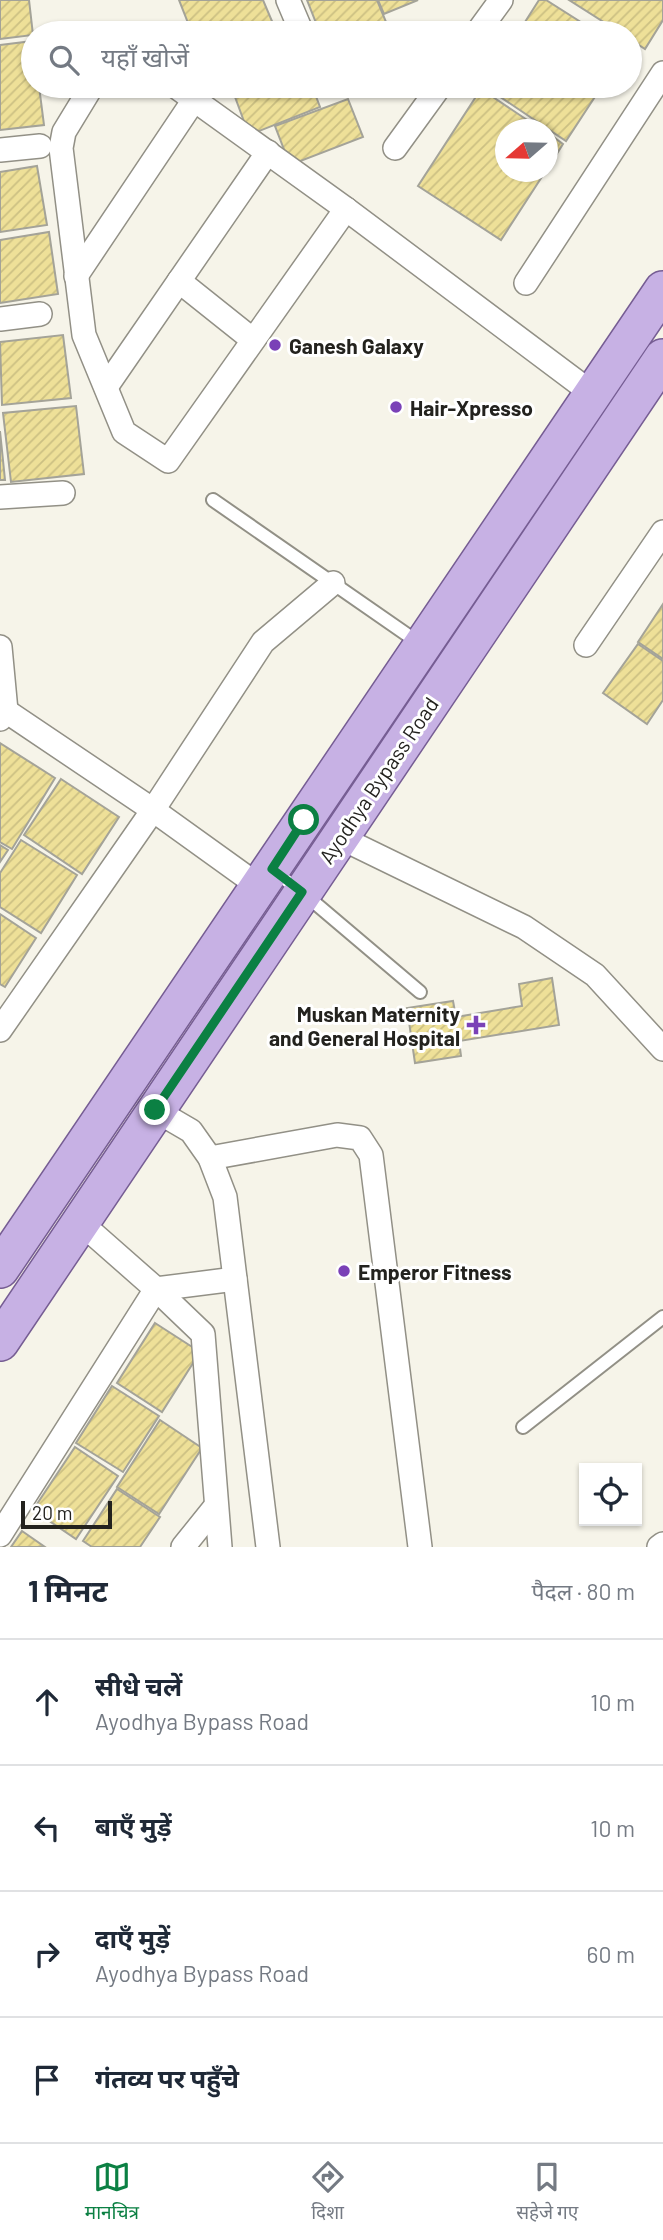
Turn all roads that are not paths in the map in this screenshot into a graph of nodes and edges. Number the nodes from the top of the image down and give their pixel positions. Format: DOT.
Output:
graph roads {
  1 [pos="288,0"];
  2 [pos="501,0"];
  3 [pos="297,21"];
  4 [pos="486,21"];
  5 [pos="663,73"];
  6 [pos="85,98"];
  7 [pos="191,98"];
  8 [pos="431,98"];
  9 [pos="194,100"];
  10 [pos="40,146"];
  11 [pos="395,148"];
  12 [pos="0,150"];
  13 [pos="268,152"];
  14 [pos="346,209"];
  15 [pos="76,275"];
  16 [pos="179,281"];
  17 [pos="526,283"];
  18 [pos="663,290"];
  19 [pos="40,314"];
  20 [pos="0,319"];
  21 [pos="253,340"];
  22 [pos="663,358"];
  23 [pos="106,387"];
  24 [pos="593,394"];
  25 [pos="63,494"];
  26 [pos="0,497"];
  27 [pos="213,500"];
  28 [pos="663,532"];
  29 [pos="333,583"];
  30 [pos="422,645"];
  31 [pos="586,645"];
  32 [pos="0,647"];
  33 [pos="3,715"];
  34 [pos="153,810"];
  35 [pos="339,837"];
  36 [pos="266,878"];
  37 [pos="302,892"];
  38 [pos="420,992"];
  39 [pos="0,1030"];
  40 [pos="663,1049"];
  41 [pos="155,1110"];
  42 [pos="210,1158"];
  43 [pos="81,1223"];
  44 [pos="0,1269"];
  45 [pos="235,1279"];
  46 [pos="156,1289"];
  47 [pos="663,1317"];
  48 [pos="0,1342"];
  49 [pos="523,1427"];
  50 [pos="216,1506"];
  51 [pos="0,1535"];
  52 [pos="183,1547"];
  53 [pos="220,1547"];
  54 [pos="268,1547"];
  55 [pos="420,1547"];
  1 -- 3 [label="street"];
  2 -- 4 [label="street"];
  5 -- 17 [label="street"];
  6 -- 15 [label="street"];
  7 -- 9 [label="street"];
  8 -- 11 [label="street"];
  9 -- 13 [label="street"];
  9 -- 15 [label="street"];
  10 -- 12 [label="street"];
  13 -- 14 [label="street"];
  13 -- 16 [label="street"];
  14 -- 21 [label="street"];
  14 -- 24 [label="street"];
  15 -- 23 [label="street"];
  16 -- 21 [label="street"];
  16 -- 23 [label="street"];
  18 -- 24 [label="main road, Ayodhya Bypass Road"];
  19 -- 20 [label="street"];
  21 -- 23 [label="street"];
  22 -- 35 [label="main road, Ayodhya Bypass Road"];
  24 -- 30 [label="main road, Ayodhya Bypass Road"];
  25 -- 26 [label="street"];
  27 -- 29 [label="lane"];
  28 -- 31 [label="street"];
  29 -- 30 [label="lane"];
  29 -- 34 [label="street"];
  30 -- 36 [label="main road, Ayodhya Bypass Road"];
  32 -- 33 [label="street"];
  33 -- 34 [label="street"];
  34 -- 36 [label="street"];
  34 -- 39 [label="street"];
  35 -- 37 [label="main road, Ayodhya Bypass Road"];
  35 -- 40 [label="street"];
  36 -- 37 [label="lane"];
  36 -- 44 [label="main road, Ayodhya Bypass Road"];
  37 -- 38 [label="lane"];
  37 -- 41 [label="main road, Ayodhya Bypass Road"];
  41 -- 42 [label="street"];
  41 -- 43 [label="main road, Ayodhya Bypass Road"];
  42 -- 45 [label="street"];
  42 -- 55 [label="street"];
  43 -- 46 [label="street"];
  43 -- 48 [label="main road, Ayodhya Bypass Road"];
  45 -- 46 [label="street"];
  45 -- 54 [label="street"];
  46 -- 50 [label="street"];
  46 -- 51 [label="street"];
  47 -- 49 [label="lane"];
  50 -- 52 [label="street"];
  50 -- 53 [label="street"];
}
